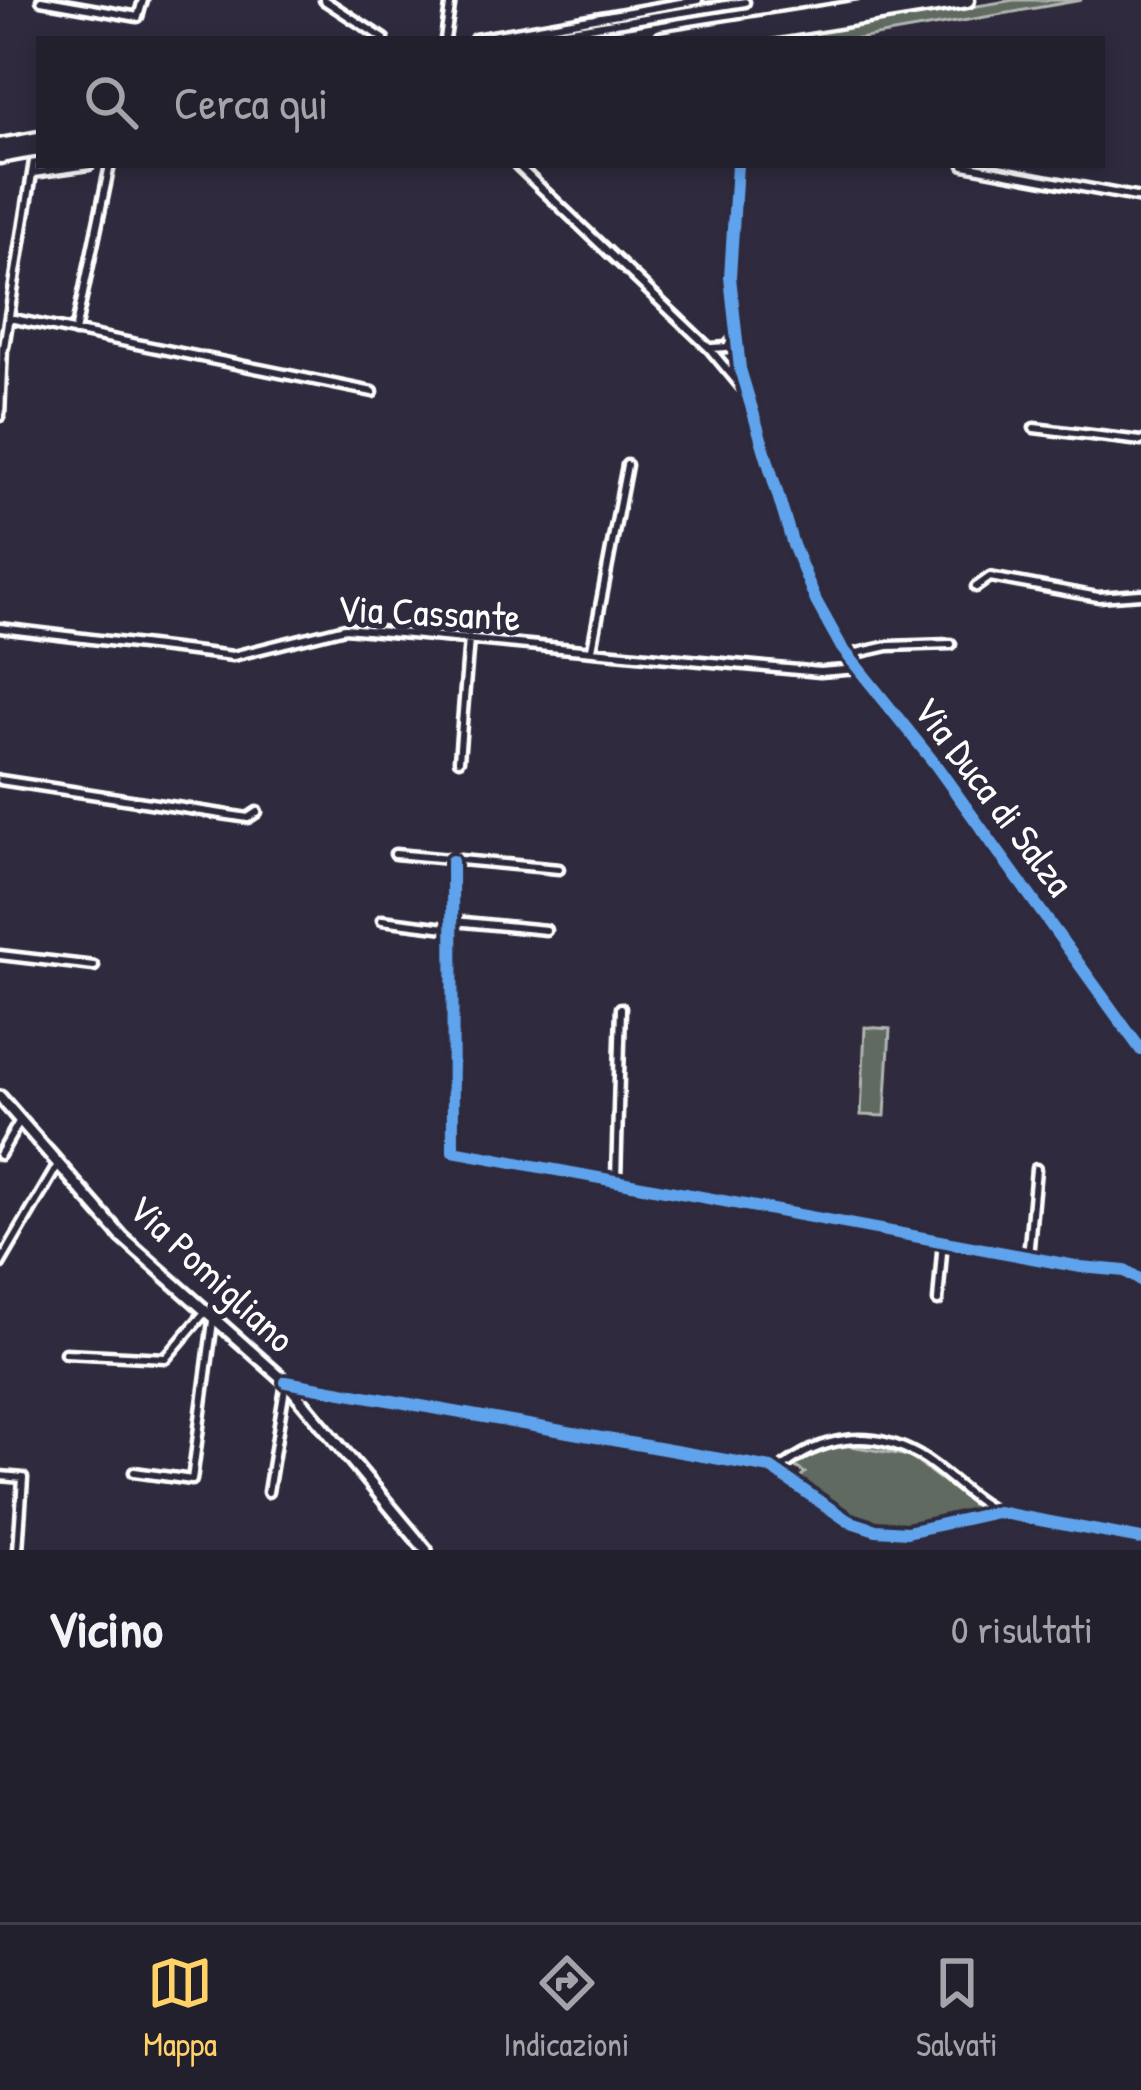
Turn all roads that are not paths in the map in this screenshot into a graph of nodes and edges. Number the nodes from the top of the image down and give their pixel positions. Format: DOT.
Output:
graph roads {
  1 [pos="41,0"];
  2 [pos="142,0"];
  3 [pos="324,0"];
  4 [pos="451,0"];
  5 [pos="698,0"];
  6 [pos="904,0"];
  7 [pos="968,0"];
  8 [pos="745,1"];
  9 [pos="744,18"];
  10 [pos="379,36"];
  11 [pos="445,36"];
  12 [pos="492,36"];
  13 [pos="533,36"];
  14 [pos="681,36"];
  15 [pos="744,36"];
  16 [pos="36,140"];
  17 [pos="0,146"];
  18 [pos="22,147"];
  19 [pos="36,149"];
  20 [pos="36,150"];
  21 [pos="0,156"];
  22 [pos="68,168"];
  23 [pos="109,168"];
  24 [pos="520,168"];
  25 [pos="737,168"];
  26 [pos="980,168"];
  27 [pos="33,173"];
  28 [pos="1141,198"];
  29 [pos="9,318"];
  30 [pos="75,332"];
  31 [pos="735,337"];
  32 [pos="2,346"];
  33 [pos="709,347"];
  34 [pos="373,392"];
  35 [pos="747,394"];
  36 [pos="0,416"];
  37 [pos="1034,428"];
  38 [pos="1141,441"];
  39 [pos="627,465"];
  40 [pos="976,587"];
  41 [pos="1141,594"];
  42 [pos="0,628"];
  43 [pos="470,639"];
  44 [pos="951,644"];
  45 [pos="592,650"];
  46 [pos="848,655"];
  47 [pos="858,669"];
  48 [pos="459,760"];
  49 [pos="0,780"];
  50 [pos="257,812"];
  51 [pos="395,854"];
  52 [pos="452,861"];
  53 [pos="559,869"];
  54 [pos="382,920"];
  55 [pos="454,925"];
  56 [pos="546,930"];
  57 [pos="0,956"];
  58 [pos="94,966"];
  59 [pos="621,1008"];
  60 [pos="1141,1050"];
  61 [pos="0,1097"];
  62 [pos="20,1120"];
  63 [pos="0,1155"];
  64 [pos="59,1163"];
  65 [pos="1036,1169"];
  66 [pos="616,1179"];
  67 [pos="943,1240"];
  68 [pos="1028,1257"];
  69 [pos="0,1264"];
  70 [pos="1141,1281"];
  71 [pos="938,1301"];
  72 [pos="209,1315"];
  73 [pos="65,1353"];
  74 [pos="286,1382"];
  75 [pos="779,1470"];
  76 [pos="134,1472"];
  77 [pos="0,1476"];
  78 [pos="268,1492"];
  79 [pos="997,1512"];
  80 [pos="1141,1539"];
  81 [pos="18,1550"];
  82 [pos="426,1550"];
  1 -- 2 [label="street"];
  3 -- 10 [label="street"];
  4 -- 11 [label="street"];
  5 -- 12 [label="street"];
  6 -- 14 [label="highway"];
  7 -- 15 [label="highway"];
  8 -- 9 [label="street"];
  8 -- 13 [label="street"];
  16 -- 18 [label="highway, bridge"];
  17 -- 18 [label="highway"];
  18 -- 19 [label="highway, bridge"];
  18 -- 21 [label="highway"];
  20 -- 27 [label="street"];
  22 -- 27 [label="street"];
  23 -- 30 [label="street"];
  24 -- 33 [label="street"];
  25 -- 31 [label="street, Via Duca di Salza"];
  26 -- 28 [label="street"];
  27 -- 29 [label="street"];
  29 -- 30 [label="street"];
  29 -- 32 [label="street"];
  30 -- 34 [label="street"];
  31 -- 33 [label="street"];
  31 -- 35 [label="street, Via Duca di Salza"];
  32 -- 36 [label="street"];
  33 -- 35 [label="street"];
  35 -- 46 [label="street, Via Duca di Salza"];
  37 -- 38 [label="street"];
  39 -- 45 [label="street"];
  40 -- 41 [label="street"];
  42 -- 43 [label="street, Via Cassante"];
  43 -- 45 [label="street, Via Cassante"];
  43 -- 48 [label="street"];
  44 -- 46 [label="street"];
  45 -- 47 [label="street, Via Cassante"];
  46 -- 47 [label="street, Via Duca di Salza"];
  47 -- 60 [label="street, Via Duca di Salza"];
  49 -- 50 [label="street"];
  51 -- 52 [label="street"];
  52 -- 53 [label="street"];
  52 -- 55 [label="street"];
  54 -- 55 [label="street"];
  55 -- 56 [label="street"];
  55 -- 66 [label="street"];
  57 -- 58 [label="street"];
  59 -- 66 [label="street"];
  61 -- 62 [label="street, Via Pomigliano"];
  62 -- 63 [label="street"];
  62 -- 64 [label="street, Via Pomigliano"];
  64 -- 69 [label="street"];
  64 -- 72 [label="street, Via Pomigliano"];
  65 -- 68 [label="street"];
  66 -- 67 [label="street"];
  67 -- 68 [label="street"];
  67 -- 71 [label="street"];
  68 -- 70 [label="street"];
  72 -- 73 [label="street"];
  72 -- 74 [label="street, Via Pomigliano"];
  72 -- 76 [label="street"];
  74 -- 75 [label="street"];
  74 -- 78 [label="street"];
  74 -- 82 [label="street, Via Pomigliano"];
  75 -- 79 [label="street"];
  75 -- 79 [label="street"];
  77 -- 81 [label="street"];
  79 -- 80 [label="street"];
}
